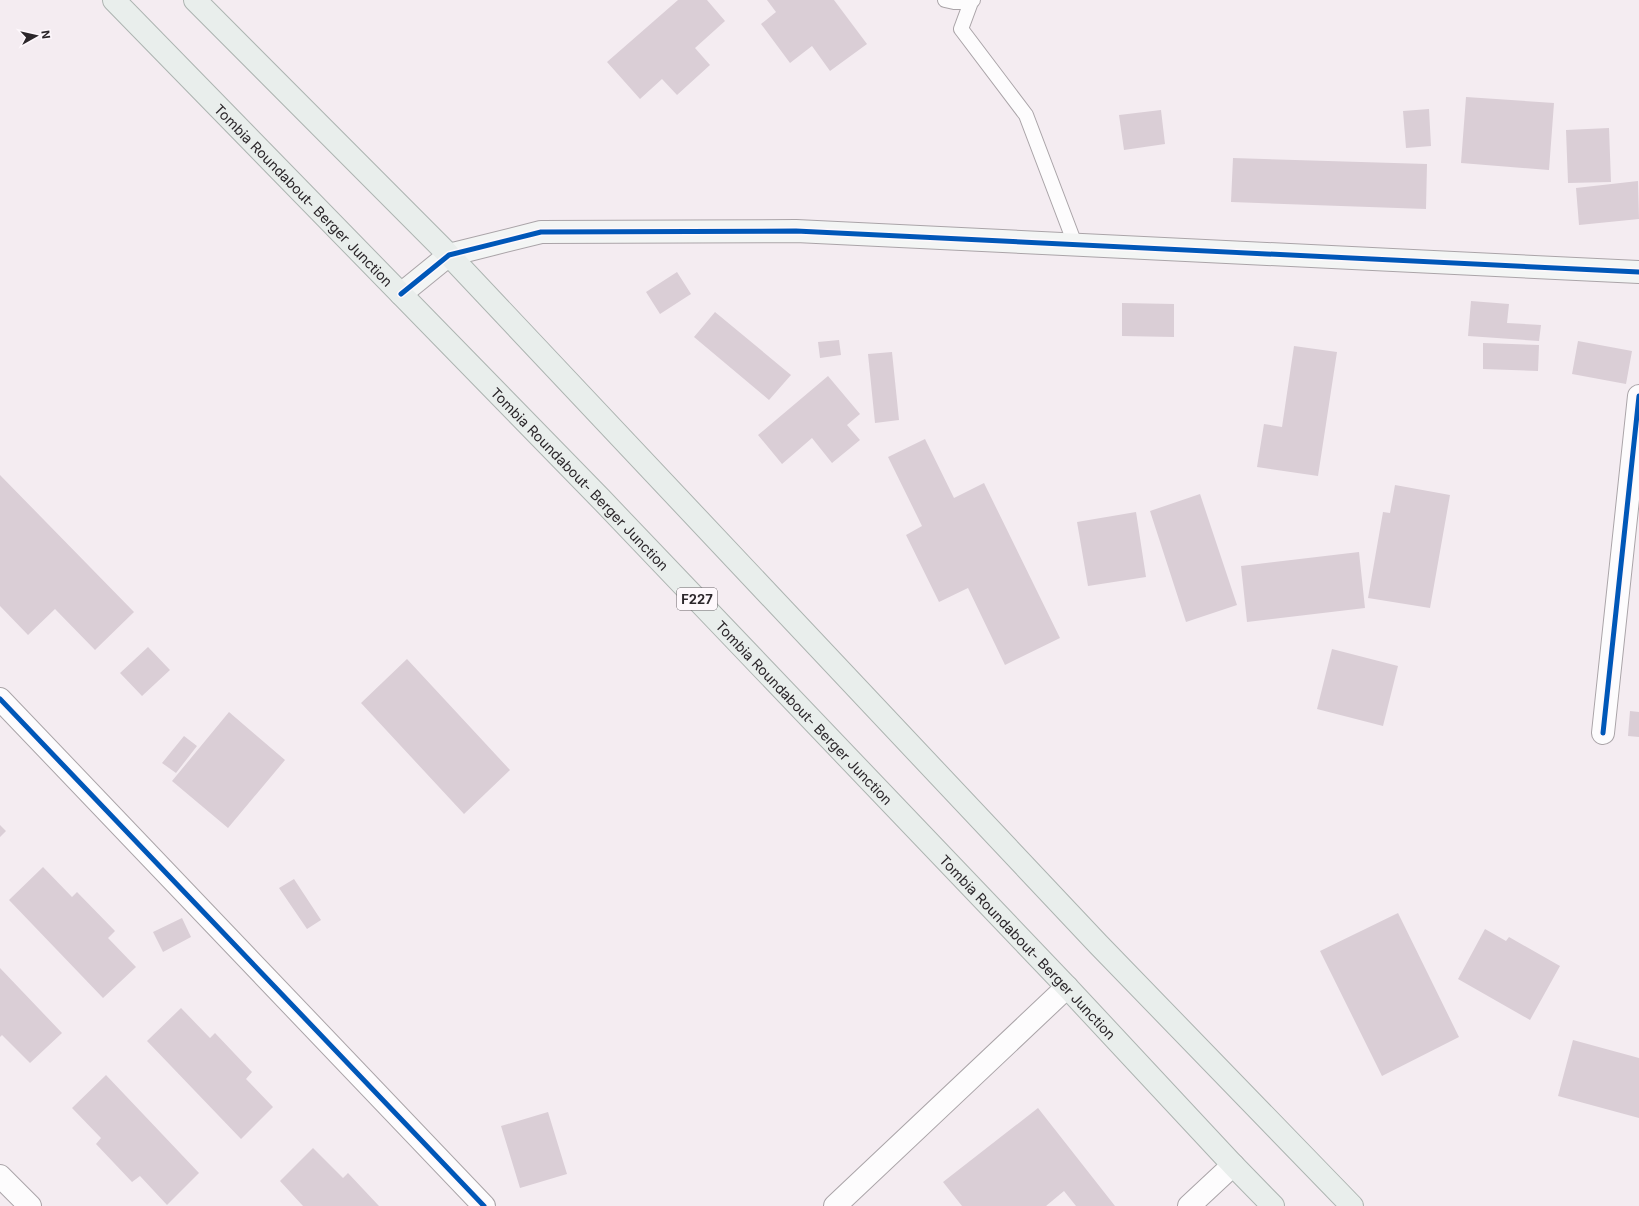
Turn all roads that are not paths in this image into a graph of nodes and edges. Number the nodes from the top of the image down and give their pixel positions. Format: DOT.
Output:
graph roads {
  1 [pos="114,0"];
  2 [pos="195,0"];
  3 [pos="945,0"];
  4 [pos="972,1"];
  5 [pos="1075,244"];
  6 [pos="449,255"];
  7 [pos="1639,272"];
  8 [pos="401,294"];
  9 [pos="1639,396"];
  10 [pos="0,699"];
  11 [pos="1603,733"];
  12 [pos="1067,987"];
  13 [pos="1233,1165"];
  14 [pos="0,1176"];
  15 [pos="30,1206"];
  16 [pos="484,1206"];
  17 [pos="835,1206"];
  18 [pos="1189,1206"];
  19 [pos="1273,1206"];
  20 [pos="1352,1206"];
  1 -- 8 [label="main road, Tombia Roundabout- Berger Junction / F227"];
  2 -- 6 [label="main road"];
  3 -- 4 [label="lane"];
  4 -- 5 [label="lane"];
  5 -- 6 [label="street"];
  5 -- 7 [label="street"];
  6 -- 8 [label="street"];
  6 -- 20 [label="main road"];
  8 -- 12 [label="main road, Tombia Roundabout- Berger Junction / F227"];
  9 -- 11 [label="street"];
  10 -- 16 [label="street"];
  12 -- 13 [label="main road, Tombia Roundabout- Berger Junction / F227"];
  12 -- 17 [label="street"];
  13 -- 18 [label="street"];
  13 -- 19 [label="main road, Tombia Roundabout- Berger Junction / F227"];
  14 -- 15 [label="street"];
}
